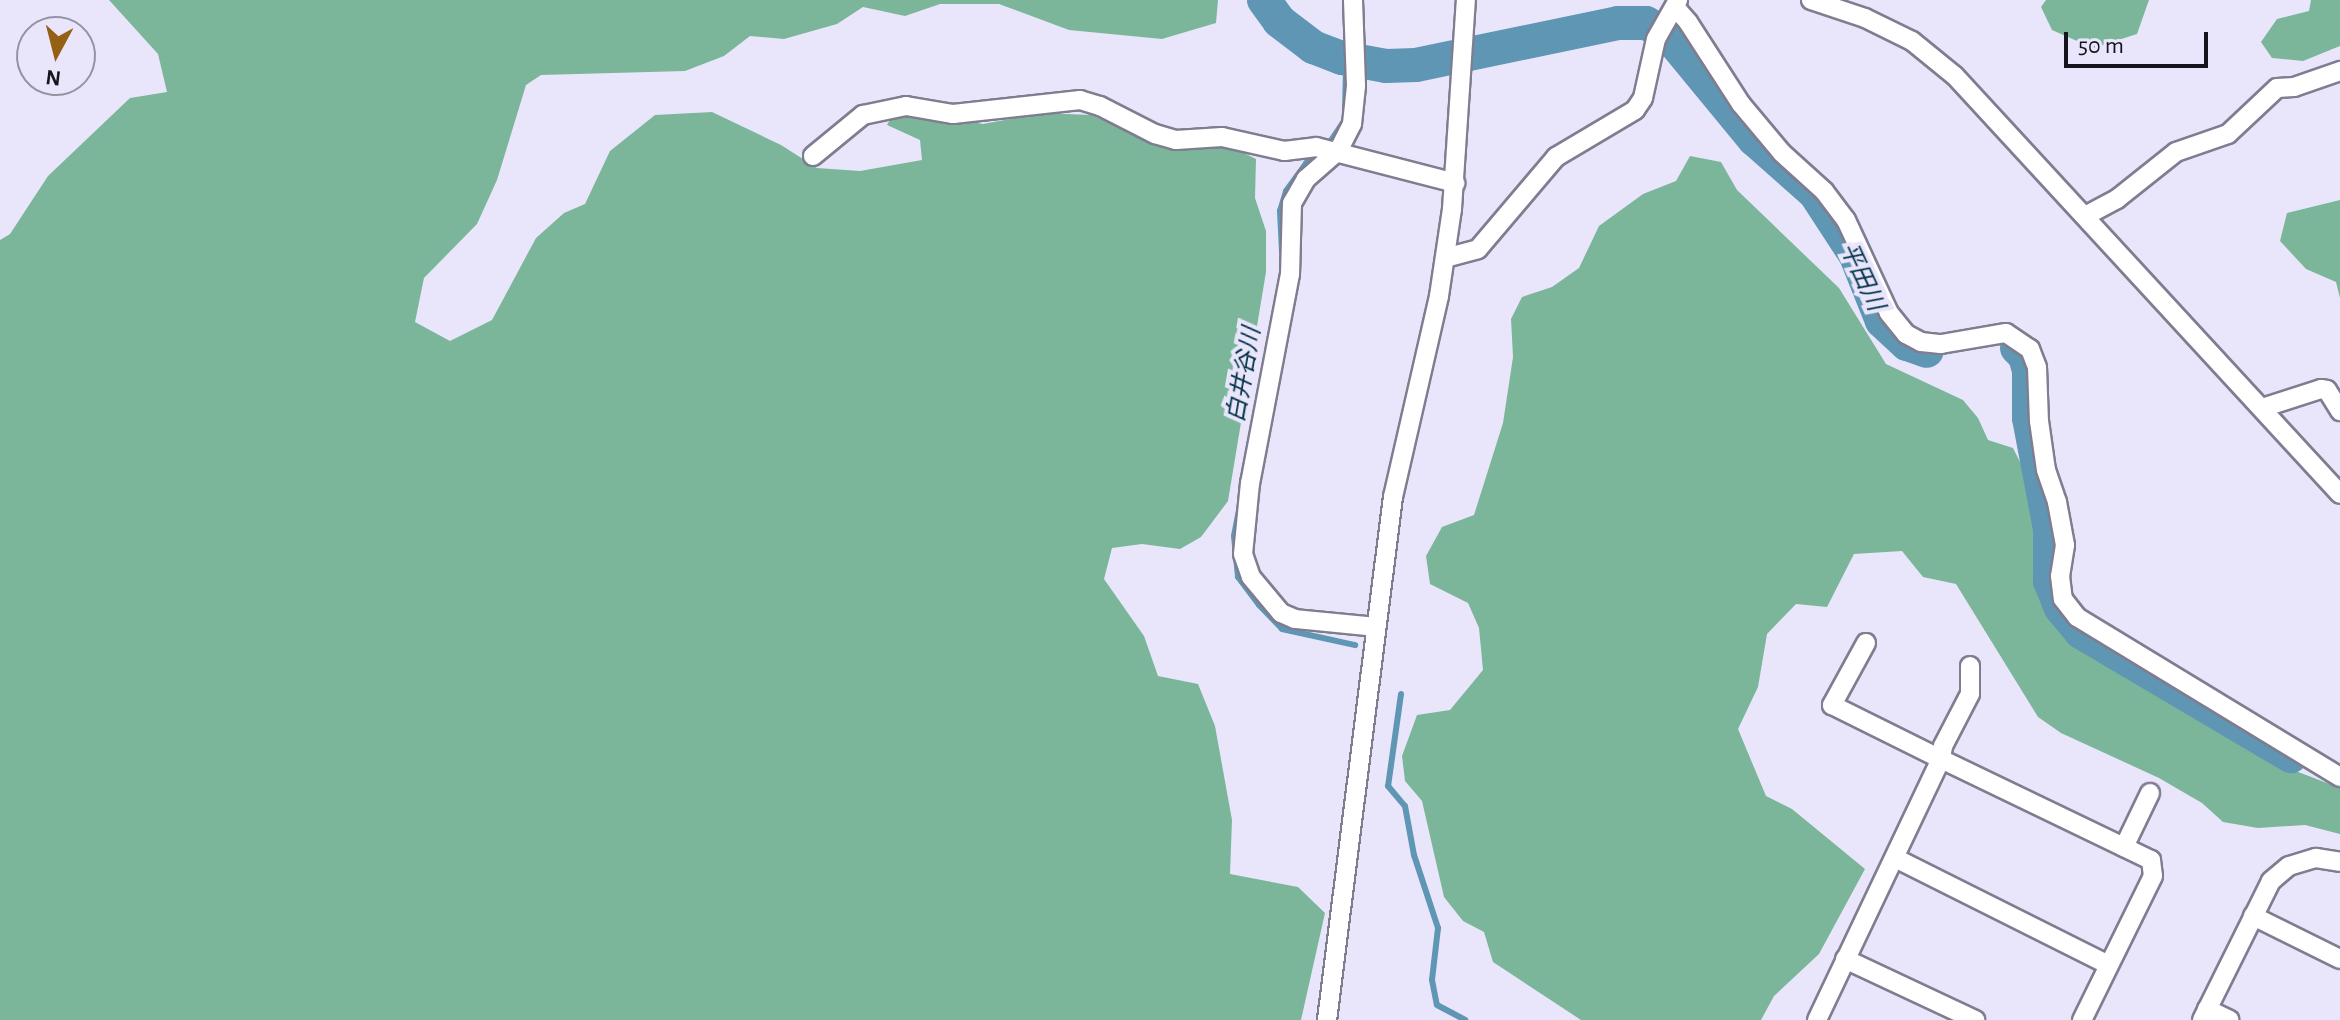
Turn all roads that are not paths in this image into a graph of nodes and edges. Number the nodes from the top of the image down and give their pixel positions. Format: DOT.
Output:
graph roads {
  1 [pos="1353,0"];
  2 [pos="1466,0"];
  3 [pos="1811,0"];
  4 [pos="1668,17"];
  5 [pos="2340,71"];
  6 [pos="1338,151"];
  7 [pos="813,156"];
  8 [pos="1455,183"];
  9 [pos="2087,215"];
  10 [pos="1445,258"];
  11 [pos="2262,408"];
  12 [pos="2340,411"];
  13 [pos="2340,494"];
  14 [pos="1376,627"];
  15 [pos="1866,643"];
  16 [pos="1970,666"];
  17 [pos="1941,759"];
  18 [pos="2340,777"];
  19 [pos="2150,793"];
  20 [pos="2124,847"];
  21 [pos="1895,858"];
  22 [pos="2340,862"];
  23 [pos="2253,916"];
  24 [pos="1845,959"];
  25 [pos="2340,959"];
  26 [pos="2109,965"];
  27 [pos="2205,1014"];
  28 [pos="1327,1020"];
  29 [pos="1817,1020"];
  30 [pos="1975,1020"];
  31 [pos="2082,1020"];
  32 [pos="2230,1020"];
  1 -- 6 [label="street"];
  2 -- 8 [label="street"];
  3 -- 9 [label="street"];
  4 -- 10 [label="street"];
  4 -- 18 [label="street"];
  5 -- 9 [label="street"];
  6 -- 7 [label="street"];
  6 -- 8 [label="street"];
  6 -- 14 [label="street"];
  8 -- 10 [label="street"];
  9 -- 11 [label="street"];
  10 -- 14 [label="street"];
  11 -- 12 [label="street"];
  11 -- 13 [label="street"];
  14 -- 28 [label="street"];
  15 -- 17 [label="street"];
  16 -- 17 [label="street"];
  17 -- 20 [label="street"];
  17 -- 21 [label="street"];
  19 -- 20 [label="street"];
  20 -- 26 [label="street"];
  21 -- 24 [label="street"];
  21 -- 26 [label="street"];
  22 -- 23 [label="street"];
  23 -- 25 [label="street"];
  23 -- 27 [label="street"];
  24 -- 29 [label="street"];
  24 -- 30 [label="street"];
  26 -- 31 [label="street"];
  27 -- 32 [label="street"];
}
